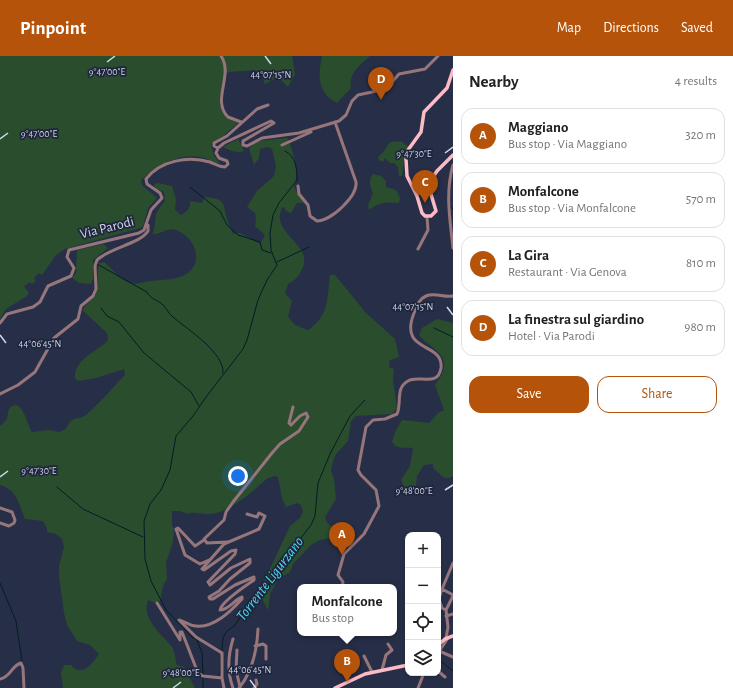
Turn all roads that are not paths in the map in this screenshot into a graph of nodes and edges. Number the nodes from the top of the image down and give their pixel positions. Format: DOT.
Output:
graph roads {
  1 [pos="220,56"];
  2 [pos="438,56"];
  3 [pos="453,70"];
  4 [pos="268,105"];
  5 [pos="241,122"];
  6 [pos="335,122"];
  7 [pos="318,128"];
  8 [pos="282,146"];
  9 [pos="218,148"];
  10 [pos="453,155"];
  11 [pos="453,165"];
  12 [pos="298,186"];
  13 [pos="427,217"];
  14 [pos="148,223"];
  15 [pos="453,248"];
  16 [pos="418,249"];
  17 [pos="453,296"];
  18 [pos="0,323"];
  19 [pos="0,394"];
  20 [pos="293,406"];
  21 [pos="0,508"];
  22 [pos="247,514"];
  23 [pos="0,523"];
  24 [pos="204,540"];
  25 [pos="228,542"];
  26 [pos="210,560"];
  27 [pos="453,563"];
  28 [pos="343,584"];
  29 [pos="442,589"];
  30 [pos="453,595"];
  31 [pos="157,603"];
  32 [pos="446,610"];
  33 [pos="453,614"];
  34 [pos="446,616"];
  35 [pos="258,629"];
  36 [pos="453,636"];
  37 [pos="447,638"];
  38 [pos="233,639"];
  39 [pos="441,643"];
  40 [pos="388,644"];
  41 [pos="255,646"];
  42 [pos="441,648"];
  43 [pos="237,650"];
  44 [pos="441,653"];
  45 [pos="364,656"];
  46 [pos="453,657"];
  47 [pos="266,659"];
  48 [pos="405,666"];
  49 [pos="382,670"];
  50 [pos="372,672"];
  51 [pos="441,675"];
  52 [pos="423,676"];
  53 [pos="222,678"];
  54 [pos="445,678"];
  55 [pos="0,679"];
  56 [pos="256,680"];
  57 [pos="239,687"];
  58 [pos="338,687"];
  59 [pos="24,688"];
  60 [pos="224,688"];
  61 [pos="233,688"];
  62 [pos="254,688"];
  63 [pos="418,688"];
  1 -- 5 [label="street"];
  2 -- 6 [label="street"];
  3 -- 13 [label="main road"];
  4 -- 5 [label="street"];
  5 -- 9 [label="street"];
  6 -- 7 [label="street"];
  6 -- 12 [label="street"];
  7 -- 8 [label="street"];
  7 -- 9 [label="street"];
  9 -- 14 [label="street, Via Parodi"];
  10 -- 13 [label="main road"];
  11 -- 15 [label="street"];
  13 -- 16 [label="street"];
  14 -- 18 [label="street, Via Parodi"];
  14 -- 19 [label="street"];
  17 -- 28 [label="street"];
  20 -- 24 [label="street"];
  21 -- 23 [label="street"];
  22 -- 25 [label="street"];
  24 -- 25 [label="street"];
  24 -- 26 [label="street"];
  25 -- 26 [label="street"];
  26 -- 53 [label="street"];
  27 -- 29 [label="street"];
  29 -- 30 [label="street"];
  29 -- 32 [label="street"];
  30 -- 32 [label="street"];
  31 -- 53 [label="street"];
  32 -- 34 [label="street"];
  33 -- 34 [label="street"];
  34 -- 37 [label="street"];
  35 -- 41 [label="street"];
  36 -- 37 [label="main road"];
  37 -- 39 [label="main road"];
  37 -- 42 [label="street"];
  38 -- 61 [label="street"];
  40 -- 49 [label="street"];
  41 -- 47 [label="street"];
  41 -- 57 [label="street"];
  43 -- 57 [label="street"];
  44 -- 46 [label="street"];
  45 -- 50 [label="street"];
  48 -- 49 [label="main road"];
  49 -- 50 [label="main road"];
  50 -- 58 [label="main road"];
  51 -- 54 [label="street"];
  52 -- 63 [label="street"];
  53 -- 60 [label="street"];
  55 -- 59 [label="street"];
  56 -- 62 [label="street"];
}
